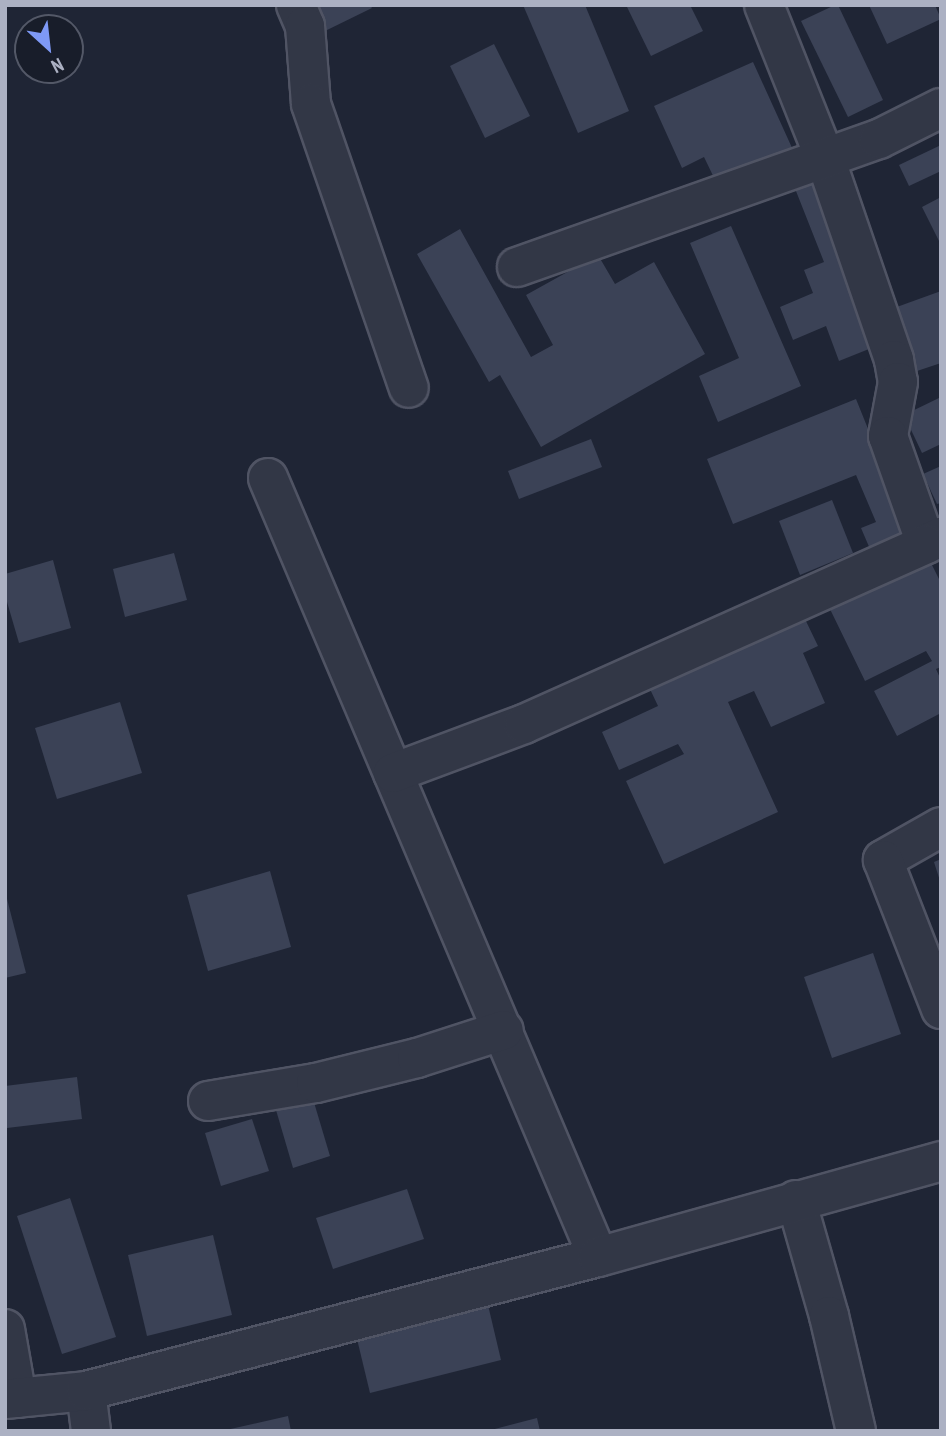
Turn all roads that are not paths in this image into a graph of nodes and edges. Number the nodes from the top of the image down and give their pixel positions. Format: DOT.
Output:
graph roads {
  1 [pos="296,5"];
  2 [pos="764,5"];
  3 [pos="941,108"];
  4 [pos="825,158"];
  5 [pos="517,267"];
  6 [pos="409,388"];
  7 [pos="268,478"];
  8 [pos="934,541"];
  9 [pos="393,773"];
  10 [pos="941,827"];
  11 [pos="941,1009"];
  12 [pos="504,1030"];
  13 [pos="208,1101"];
  14 [pos="941,1161"];
  15 [pos="796,1200"];
  16 [pos="598,1257"];
  17 [pos="5,1329"];
  18 [pos="86,1391"];
  19 [pos="11,1398"];
  20 [pos="91,1431"];
  21 [pos="856,1431"];
  1 -- 6 [label="street"];
  2 -- 4 [label="street"];
  3 -- 4 [label="street"];
  4 -- 5 [label="street"];
  4 -- 8 [label="street"];
  7 -- 9 [label="street"];
  8 -- 9 [label="street"];
  9 -- 12 [label="street"];
  10 -- 11 [label="street"];
  12 -- 13 [label="street"];
  12 -- 16 [label="street"];
  14 -- 15 [label="street"];
  15 -- 16 [label="street"];
  15 -- 21 [label="street"];
  16 -- 18 [label="street"];
  17 -- 19 [label="street"];
  18 -- 19 [label="street"];
  18 -- 20 [label="street"];
}
